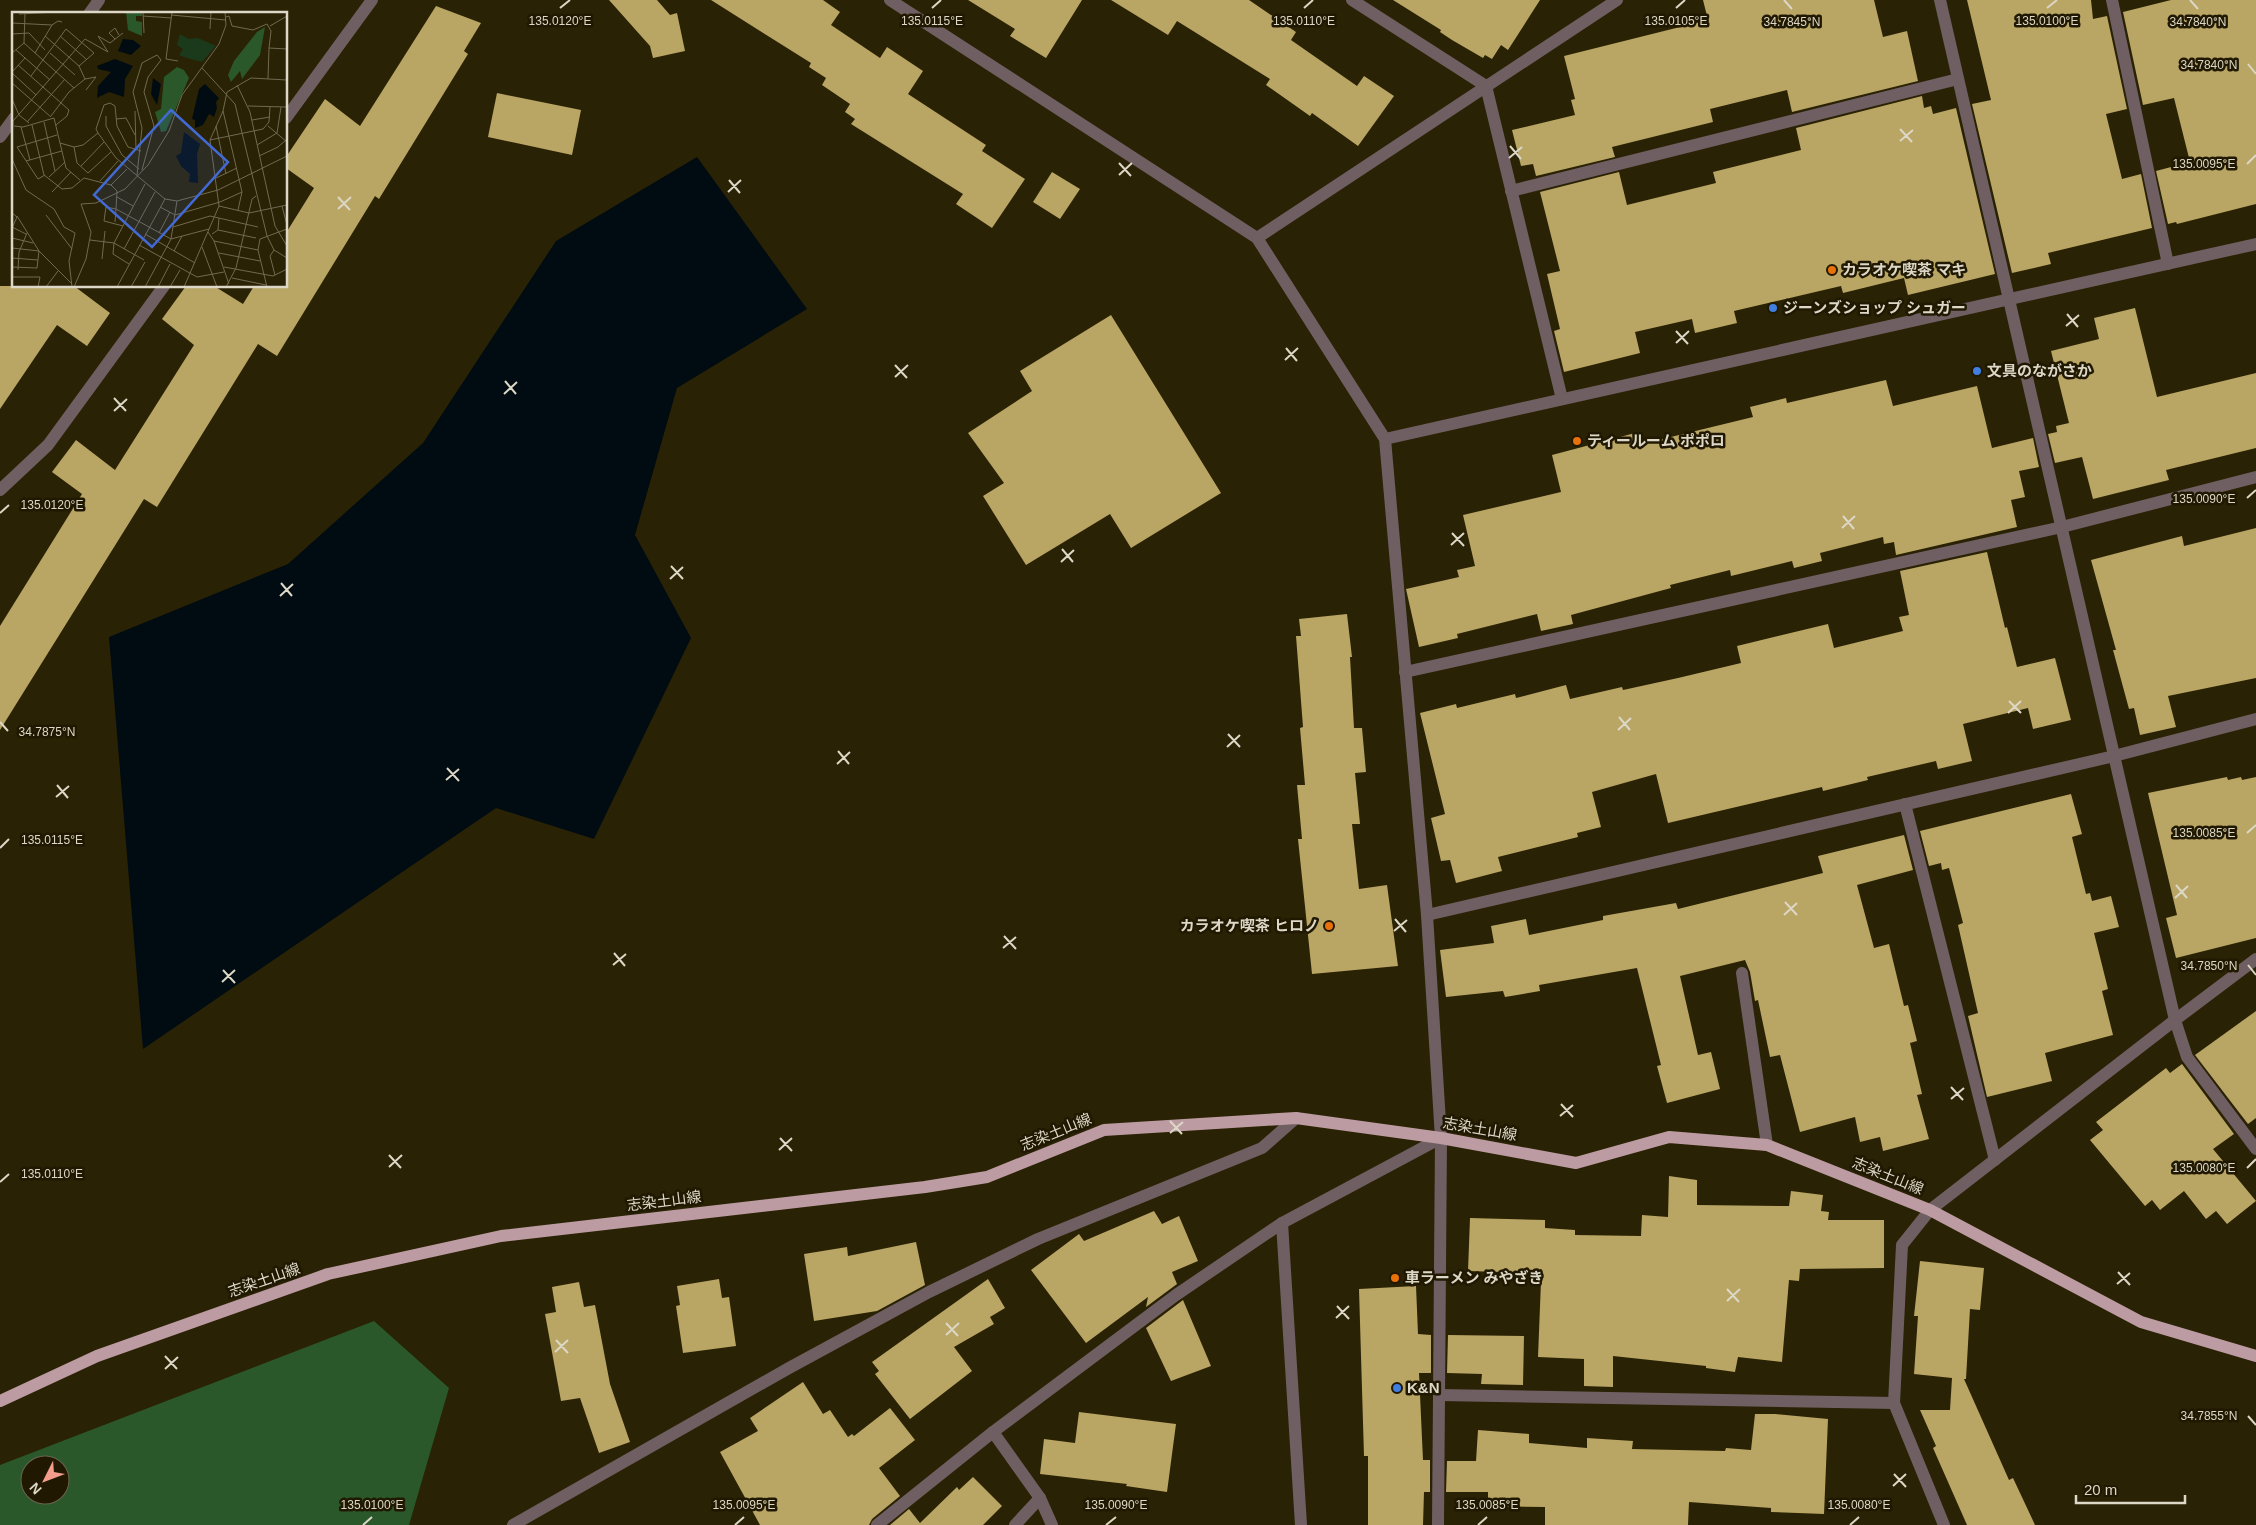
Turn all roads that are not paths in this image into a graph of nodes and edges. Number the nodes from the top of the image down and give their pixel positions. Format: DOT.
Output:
graph roads {
  1 [pos="99,0"];
  2 [pos="372,0"];
  3 [pos="890,0"];
  4 [pos="1352,0"];
  5 [pos="1616,0"];
  6 [pos="1940,0"];
  7 [pos="2112,0"];
  8 [pos="90,12"];
  9 [pos="1958,79"];
  10 [pos="1486,86"];
  11 [pos="288,115"];
  12 [pos="12,121"];
  13 [pos="0,137"];
  14 [pos="1511,191"];
  15 [pos="1257,238"];
  16 [pos="2256,244"];
  17 [pos="2168,264"];
  18 [pos="163,288"];
  19 [pos="2009,299"];
  20 [pos="1562,399"];
  21 [pos="1384,438"];
  22 [pos="2256,477"];
  23 [pos="0,490"];
  24 [pos="2062,527"];
  25 [pos="1405,672"];
  26 [pos="2256,719"];
  27 [pos="2114,756"];
  28 [pos="1905,804"];
  29 [pos="1427,915"];
  30 [pos="2256,959"];
  31 [pos="1742,973"];
  32 [pos="2175,1020"];
  33 [pos="1296,1118"];
  34 [pos="1441,1138"];
  35 [pos="1767,1145"];
  36 [pos="2256,1149"];
  37 [pos="1995,1160"];
  38 [pos="1930,1210"];
  39 [pos="1282,1223"];
  40 [pos="2256,1356"];
  41 [pos="1439,1395"];
  42 [pos="0,1401"];
  43 [pos="1894,1403"];
  44 [pos="993,1432"];
  45 [pos="1040,1498"];
  46 [pos="512,1525"];
  47 [pos="877,1525"];
  48 [pos="1015,1525"];
  49 [pos="1052,1525"];
  50 [pos="1301,1525"];
  51 [pos="1438,1525"];
  52 [pos="1944,1525"];
  1 -- 8 [label="street"];
  2 -- 11 [label="street"];
  3 -- 15 [label="street"];
  4 -- 10 [label="street"];
  5 -- 10 [label="street"];
  6 -- 9 [label="street"];
  7 -- 17 [label="street"];
  9 -- 14 [label="street"];
  9 -- 19 [label="street"];
  10 -- 14 [label="street"];
  10 -- 15 [label="street"];
  12 -- 13 [label="street"];
  14 -- 20 [label="street"];
  15 -- 21 [label="street"];
  16 -- 17 [label="street"];
  17 -- 19 [label="street"];
  18 -- 23 [label="street"];
  19 -- 20 [label="street"];
  19 -- 24 [label="street"];
  20 -- 21 [label="street"];
  21 -- 25 [label="street"];
  22 -- 24 [label="street"];
  24 -- 25 [label="street"];
  24 -- 27 [label="street"];
  25 -- 29 [label="street"];
  26 -- 27 [label="street"];
  27 -- 28 [label="street"];
  27 -- 32 [label="street"];
  28 -- 29 [label="street"];
  28 -- 37 [label="street"];
  29 -- 34 [label="street"];
  30 -- 32 [label="street"];
  31 -- 35 [label="street"];
  32 -- 36 [label="street"];
  32 -- 37 [label="street"];
  33 -- 34 [label="main road, 志染土山線"];
  33 -- 42 [label="main road, 志染土山線"];
  33 -- 46 [label="street"];
  34 -- 35 [label="main road, 志染土山線"];
  34 -- 39 [label="street"];
  34 -- 41 [label="street"];
  35 -- 38 [label="main road, 志染土山線"];
  37 -- 38 [label="street"];
  38 -- 40 [label="main road, 志染土山線"];
  38 -- 43 [label="street"];
  39 -- 44 [label="street"];
  39 -- 50 [label="street"];
  41 -- 43 [label="street"];
  41 -- 51 [label="street"];
  43 -- 52 [label="street"];
  44 -- 45 [label="street"];
  44 -- 47 [label="street"];
  45 -- 48 [label="street"];
  45 -- 49 [label="street"];
}
